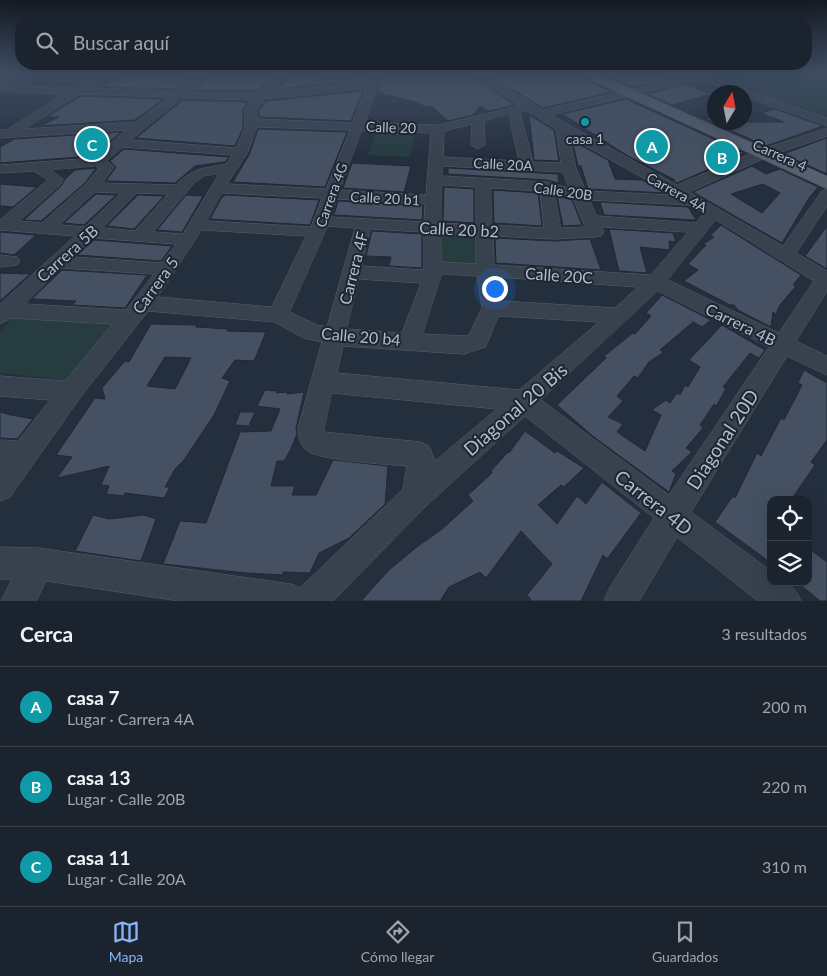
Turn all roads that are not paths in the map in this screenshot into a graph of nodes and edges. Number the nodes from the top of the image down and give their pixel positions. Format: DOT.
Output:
graph roads {
  1 [pos="59,101"];
  2 [pos="172,101"];
  3 [pos="257,101"];
  4 [pos="366,101"];
  5 [pos="515,101"];
  6 [pos="583,101"];
  7 [pos="651,101"];
  8 [pos="770,101"];
  9 [pos="528,110"];
  10 [pos="478,118"];
  11 [pos="827,122"];
  12 [pos="252,123"];
  13 [pos="139,126"];
  14 [pos="356,126"];
  15 [pos="562,127"];
  16 [pos="438,128"];
  17 [pos="827,132"];
  18 [pos="3,136"];
  19 [pos="120,143"];
  20 [pos="478,145"];
  21 [pos="767,153"];
  22 [pos="236,159"];
  23 [pos="436,161"];
  24 [pos="98,162"];
  25 [pos="527,165"];
  26 [pos="38,167"];
  27 [pos="569,168"];
  28 [pos="2,171"];
  29 [pos="827,176"];
  30 [pos="434,180"];
  31 [pos="483,183"];
  32 [pos="827,183"];
  33 [pos="91,187"];
  34 [pos="547,187"];
  35 [pos="217,188"];
  36 [pos="133,189"];
  37 [pos="179,190"];
  38 [pos="675,192"];
  39 [pos="332,194"];
  40 [pos="827,194"];
  41 [pos="582,195"];
  42 [pos="433,200"];
  43 [pos="702,214"];
  44 [pos="364,224"];
  45 [pos="2,225"];
  46 [pos="319,226"];
  47 [pos="432,227"];
  48 [pos="594,227"];
  49 [pos="46,229"];
  50 [pos="484,230"];
  51 [pos="193,232"];
  52 [pos="89,233"];
  53 [pos="553,234"];
  54 [pos="139,237"];
  55 [pos="785,256"];
  56 [pos="56,262"];
  57 [pos="167,269"];
  58 [pos="485,270"];
  59 [pos="353,272"];
  60 [pos="433,272"];
  61 [pos="826,280"];
  62 [pos="656,282"];
  63 [pos="492,308"];
  64 [pos="137,310"];
  65 [pos="3,313"];
  66 [pos="278,315"];
  67 [pos="620,316"];
  68 [pos="335,337"];
  69 [pos="410,340"];
  70 [pos="783,345"];
  71 [pos="827,366"];
  72 [pos="323,382"];
  73 [pos="0,386"];
  74 [pos="71,392"];
  75 [pos="524,401"];
  76 [pos="13,453"];
  77 [pos="0,487"];
  78 [pos="416,496"];
  79 [pos="672,516"];
  80 [pos="0,563"];
  81 [pos="38,564"];
  82 [pos="18,601"];
  83 [pos="292,601"];
  84 [pos="310,601"];
  85 [pos="621,601"];
  86 [pos="784,601"];
  1 -- 18 [label="street"];
  2 -- 13 [label="street"];
  3 -- 12 [label="street, Carrera 5"];
  4 -- 14 [label="street, Carrera 4G"];
  5 -- 9 [label="street, Carrera 4A"];
  6 -- 9 [label="street, Calle 20"];
  7 -- 21 [label="main road, Carrera 4"];
  8 -- 11 [label="street"];
  9 -- 10 [label="street, Calle 20"];
  9 -- 15 [label="street, Carrera 4A"];
  9 -- 25 [label="street"];
  10 -- 16 [label="street, Calle 20"];
  10 -- 20 [label="street"];
  12 -- 14 [label="street, Calle 20"];
  12 -- 22 [label="street, Carrera 5"];
  13 -- 18 [label="street"];
  13 -- 19 [label="street"];
  14 -- 16 [label="street, Calle 20"];
  14 -- 39 [label="street, Carrera 4G"];
  15 -- 27 [label="street"];
  15 -- 38 [label="street, Carrera 4A"];
  16 -- 23 [label="street"];
  17 -- 21 [label="street"];
  19 -- 22 [label="street"];
  19 -- 24 [label="street"];
  21 -- 29 [label="main road, Carrera 4"];
  21 -- 32 [label="main road, Carrera 4"];
  21 -- 38 [label="street"];
  22 -- 35 [label="street, Carrera 5"];
  22 -- 37 [label="street"];
  23 -- 25 [label="street, Calle 20A"];
  23 -- 30 [label="street"];
  24 -- 26 [label="street"];
  24 -- 33 [label="street"];
  25 -- 27 [label="street, Calle 20A"];
  26 -- 28 [label="street"];
  26 -- 45 [label="street"];
  27 -- 41 [label="street"];
  30 -- 31 [label="street, Calle 20B"];
  30 -- 42 [label="street"];
  31 -- 34 [label="street, Calle 20B"];
  31 -- 50 [label="street"];
  33 -- 36 [label="street"];
  33 -- 49 [label="street"];
  34 -- 41 [label="street, Calle 20B"];
  34 -- 53 [label="street"];
  35 -- 39 [label="street, Calle 20 b1"];
  35 -- 51 [label="street, Carrera 5"];
  36 -- 37 [label="street"];
  36 -- 52 [label="street, Carrera 5B"];
  37 -- 54 [label="street"];
  38 -- 43 [label="street, Carrera 4A"];
  39 -- 42 [label="street, Calle 20 b1"];
  39 -- 46 [label="street, Carrera 4G"];
  40 -- 55 [label="street"];
  41 -- 43 [label="street, Calle 20B"];
  41 -- 48 [label="street"];
  42 -- 47 [label="street"];
  43 -- 48 [label="street, Calle 20 b2"];
  43 -- 55 [label="street, Carrera 4A"];
  43 -- 62 [label="street, Diagonal 20 Bis"];
  44 -- 46 [label="street, Calle 20 b2"];
  44 -- 47 [label="street, Calle 20 b2"];
  44 -- 59 [label="street, Carrera 4F"];
  45 -- 49 [label="street, Calle 20 b2"];
  46 -- 51 [label="street, Calle 20 b2"];
  46 -- 66 [label="street, Carrera 4G"];
  47 -- 50 [label="street, Calle 20 b2"];
  47 -- 60 [label="street"];
  48 -- 53 [label="street, Calle 20 b2"];
  49 -- 52 [label="street, Calle 20 b2"];
  50 -- 53 [label="street, Calle 20 b2"];
  50 -- 58 [label="street"];
  51 -- 54 [label="street, Calle 20 b2"];
  51 -- 57 [label="street, Carrera 5"];
  52 -- 54 [label="street, Calle 20 b2"];
  52 -- 56 [label="street, Carrera 5B"];
  55 -- 61 [label="street, Carrera 4A"];
  56 -- 57 [label="street"];
  56 -- 65 [label="street, Carrera 5B"];
  57 -- 64 [label="street, Carrera 5"];
  58 -- 60 [label="street, Calle 20C"];
  58 -- 62 [label="street, Calle 20C"];
  58 -- 63 [label="street"];
  59 -- 60 [label="street, Calle 20C"];
  59 -- 68 [label="street, Carrera 4F"];
  60 -- 69 [label="street"];
  61 -- 70 [label="street, Diagonal 20D"];
  62 -- 67 [label="street, Diagonal 20 Bis"];
  62 -- 70 [label="street, Carrera 4B"];
  63 -- 67 [label="street"];
  63 -- 69 [label="street, Calle 20 b4"];
  64 -- 65 [label="street, Calle 20 b4"];
  64 -- 66 [label="street, Calle 20 b4"];
  64 -- 74 [label="street, Carrera 5"];
  66 -- 68 [label="street, Calle 20 b4"];
  67 -- 75 [label="street, Diagonal 20 Bis"];
  68 -- 69 [label="street, Calle 20 b4"];
  68 -- 72 [label="street, Carrera 4F"];
  70 -- 71 [label="street, Carrera 4B"];
  70 -- 79 [label="street, Diagonal 20D"];
  72 -- 75 [label="street"];
  72 -- 78 [label="street, Carrera 4F"];
  73 -- 74 [label="street"];
  74 -- 76 [label="street, Carrera 5"];
  75 -- 78 [label="street, Diagonal 20 Bis"];
  75 -- 79 [label="street, Carrera 4D"];
  76 -- 77 [label="street, Carrera 5"];
  78 -- 84 [label="street, Diagonal 20 Bis"];
  79 -- 85 [label="street, Diagonal 20D"];
  79 -- 86 [label="street, Carrera 4D"];
  80 -- 81 [label="street"];
  81 -- 82 [label="street"];
  81 -- 83 [label="street"];
}
